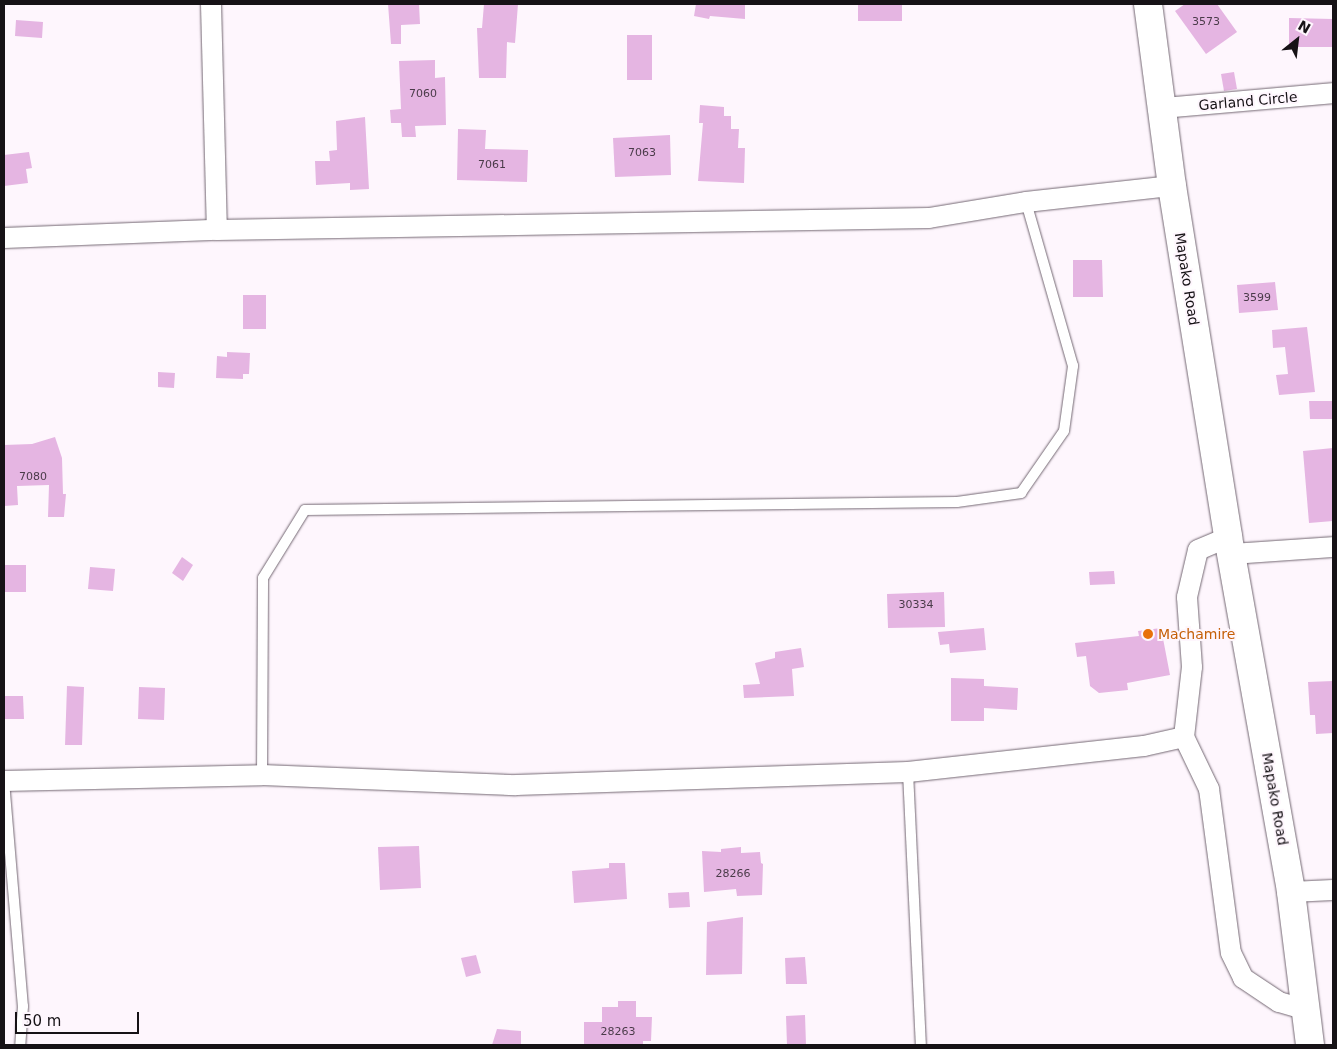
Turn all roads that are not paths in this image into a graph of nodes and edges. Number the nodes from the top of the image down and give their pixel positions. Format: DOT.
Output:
graph roads {
  1 [pos="211,4"];
  2 [pos="1148,4"];
  3 [pos="1333,93"];
  4 [pos="1163,108"];
  5 [pos="1172,186"];
  6 [pos="1026,202"];
  7 [pos="217,230"];
  8 [pos="4,238"];
  9 [pos="1230,545"];
  10 [pos="1333,547"];
  11 [pos="1184,737"];
  12 [pos="908,772"];
  13 [pos="262,775"];
  14 [pos="4,781"];
  15 [pos="1333,890"];
  16 [pos="1291,892"];
  17 [pos="1304,1009"];
  18 [pos="20,1045"];
  19 [pos="921,1045"];
  20 [pos="1310,1045"];
  1 -- 7 [label="street"];
  2 -- 4 [label="street, Mapako Road"];
  3 -- 4 [label="street, Garland Circle"];
  4 -- 5 [label="street, Mapako Road"];
  5 -- 6 [label="street"];
  5 -- 9 [label="street, Mapako Road"];
  6 -- 7 [label="street"];
  6 -- 13 [label="lane"];
  7 -- 8 [label="street"];
  9 -- 10 [label="street"];
  9 -- 11 [label="street"];
  9 -- 16 [label="street, Mapako Road"];
  11 -- 12 [label="street"];
  11 -- 17 [label="street"];
  12 -- 13 [label="street"];
  12 -- 19 [label="lane"];
  13 -- 14 [label="street"];
  14 -- 18 [label="lane"];
  15 -- 16 [label="street"];
  16 -- 17 [label="street, Mapako Road"];
  17 -- 20 [label="street, Mapako Road"];
}
